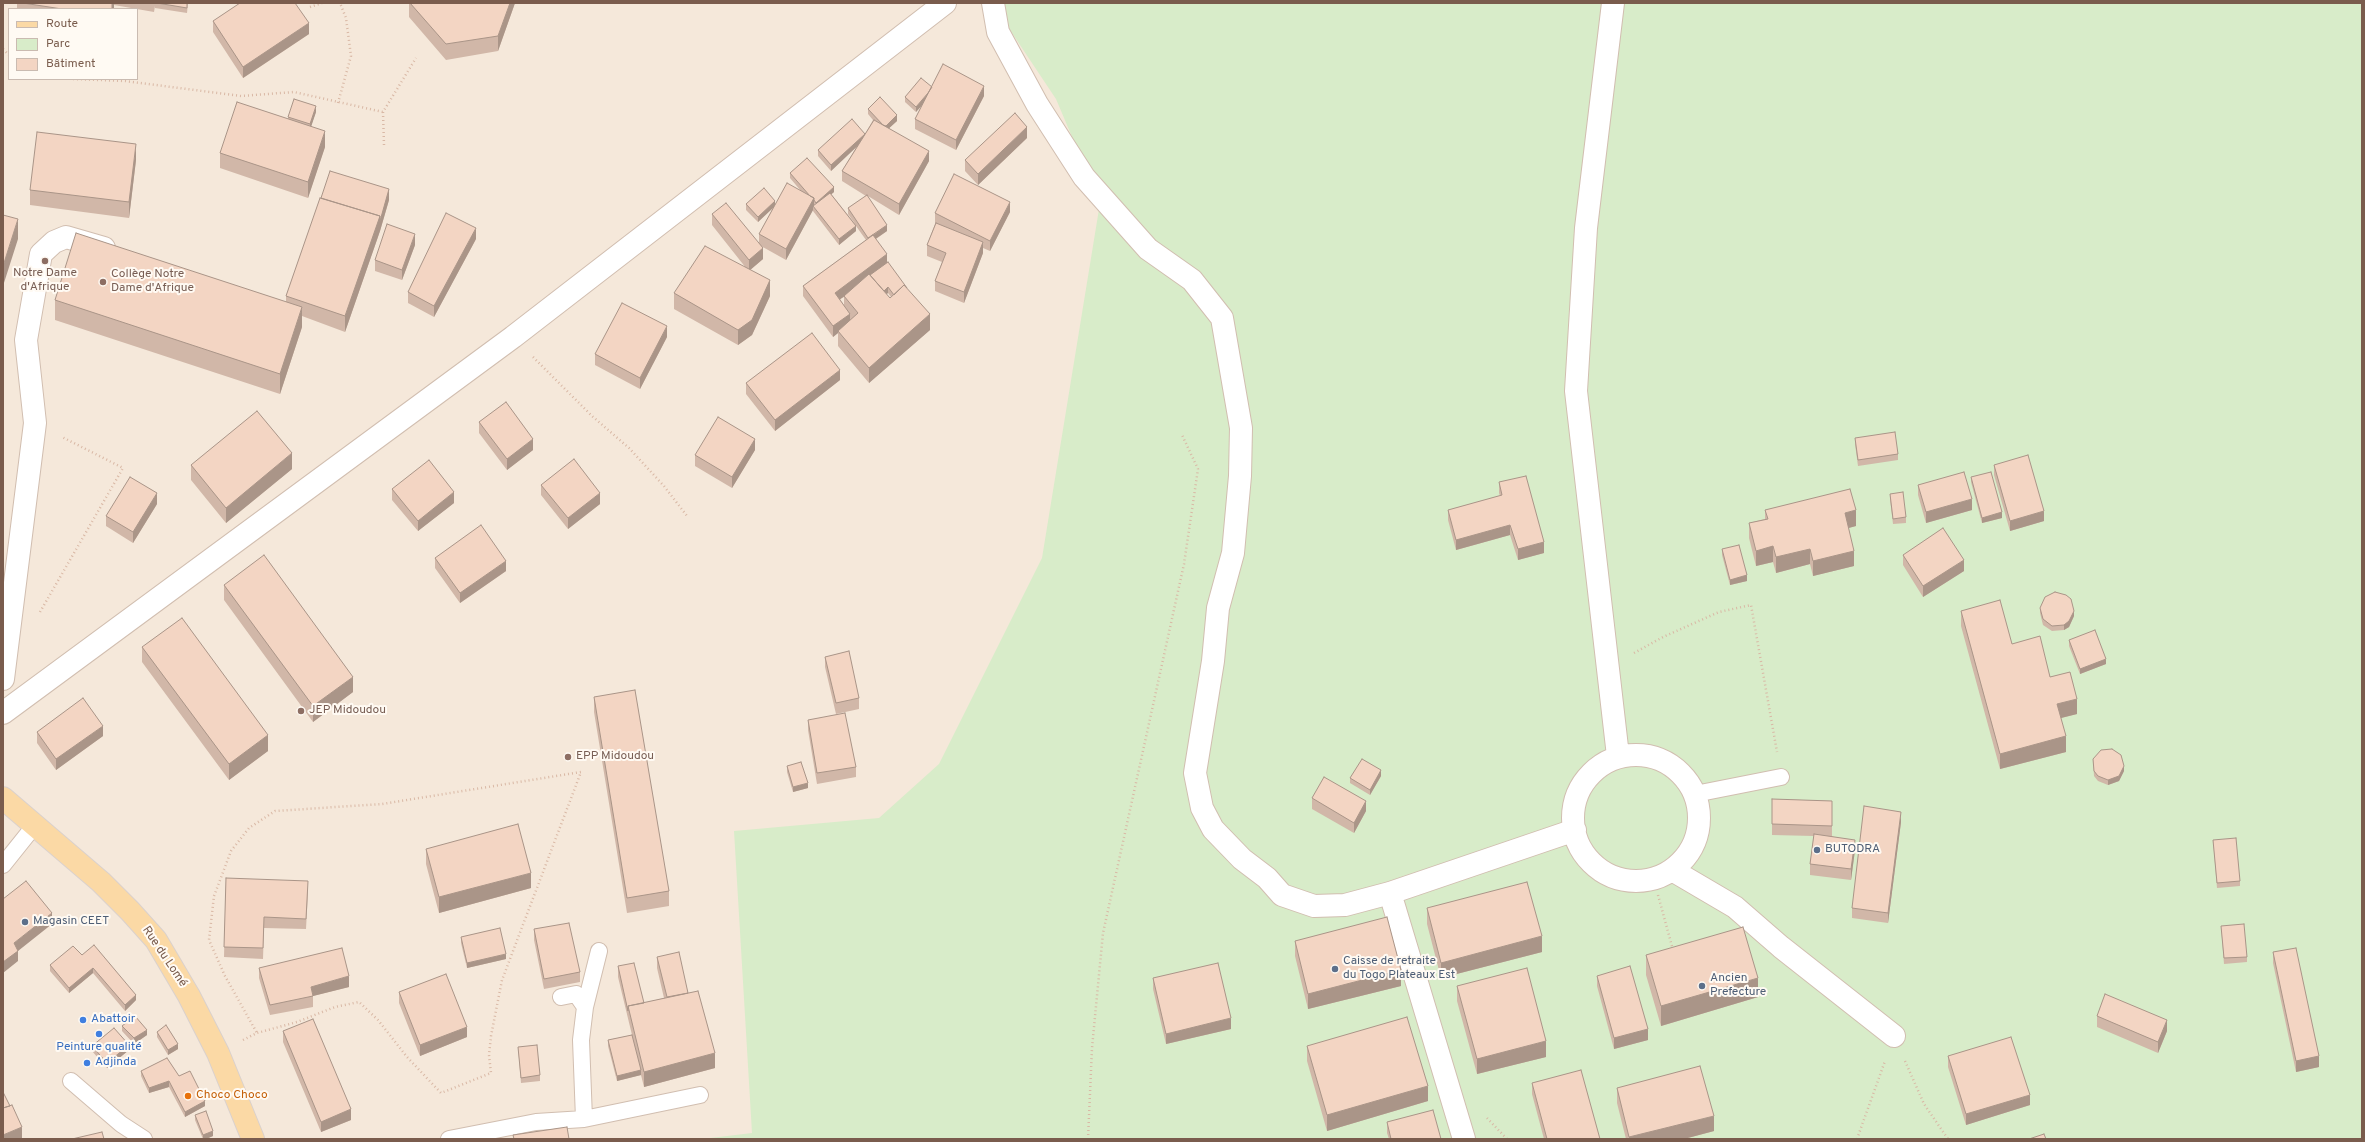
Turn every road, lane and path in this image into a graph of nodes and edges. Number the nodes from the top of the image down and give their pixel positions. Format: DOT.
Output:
graph roads {
  1 [pos="322,3"];
  2 [pos="340,3"];
  3 [pos="945,3"];
  4 [pos="994,3"];
  5 [pos="1613,3"];
  6 [pos="310,7"];
  7 [pos="416,58"];
  8 [pos="100,80"];
  9 [pos="338,103"];
  10 [pos="383,112"];
  11 [pos="384,145"];
  12 [pos="125,254"];
  13 [pos="513,337"];
  14 [pos="35,423"];
  15 [pos="1182,436"];
  16 [pos="687,516"];
  17 [pos="36,619"];
  18 [pos="1608,668"];
  19 [pos="3,679"];
  20 [pos="3,714"];
  21 [pos="1618,756"];
  22 [pos="1781,777"];
  23 [pos="1695,794"];
  24 [pos="3,798"];
  25 [pos="35,825"];
  26 [pos="1575,830"];
  27 [pos="3,865"];
  28 [pos="1663,874"];
  29 [pos="1390,893"];
  30 [pos="599,951"];
  31 [pos="1675,957"];
  32 [pos="561,997"];
  33 [pos="585,1007"];
  34 [pos="257,1033"];
  35 [pos="1894,1036"];
  36 [pos="218,1053"];
  37 [pos="71,1081"];
  38 [pos="700,1095"];
  39 [pos="584,1119"];
  40 [pos="144,1139"];
  41 [pos="253,1139"];
  42 [pos="449,1139"];
  43 [pos="1088,1139"];
  44 [pos="1464,1139"];
  45 [pos="1857,1139"];
  46 [pos="1948,1139"];
  1 -- 6 [label="path"];
  2 -- 9 [label="path"];
  3 -- 13 [label="street"];
  4 -- 29 [label="street"];
  5 -- 18 [label="street"];
  7 -- 10 [label="path"];
  8 -- 9 [label="path"];
  9 -- 10 [label="path"];
  10 -- 11 [label="path"];
  12 -- 14 [label="street"];
  13 -- 16 [label="path"];
  13 -- 20 [label="street"];
  14 -- 17 [label="path"];
  14 -- 19 [label="street"];
  15 -- 43 [label="path"];
  18 -- 21 [label="street"];
  18 -- 22 [label="path"];
  21 -- 23 [label="street"];
  21 -- 26 [label="street"];
  22 -- 23 [label="lane"];
  23 -- 28 [label="street"];
  24 -- 25 [label="main road, Rue du Lomé"];
  25 -- 27 [label="lane"];
  25 -- 36 [label="main road, Rue du Lomé"];
  26 -- 28 [label="street"];
  26 -- 29 [label="street"];
  28 -- 31 [label="path"];
  28 -- 35 [label="street"];
  29 -- 44 [label="street"];
  30 -- 33 [label="lane"];
  32 -- 33 [label="lane"];
  33 -- 39 [label="lane"];
  34 -- 34 [label="path"];
  34 -- 36 [label="path"];
  35 -- 45 [label="path"];
  35 -- 46 [label="path"];
  36 -- 41 [label="main road, Rue du Lomé"];
  37 -- 40 [label="lane"];
  38 -- 39 [label="lane"];
  39 -- 42 [label="lane"];
}
